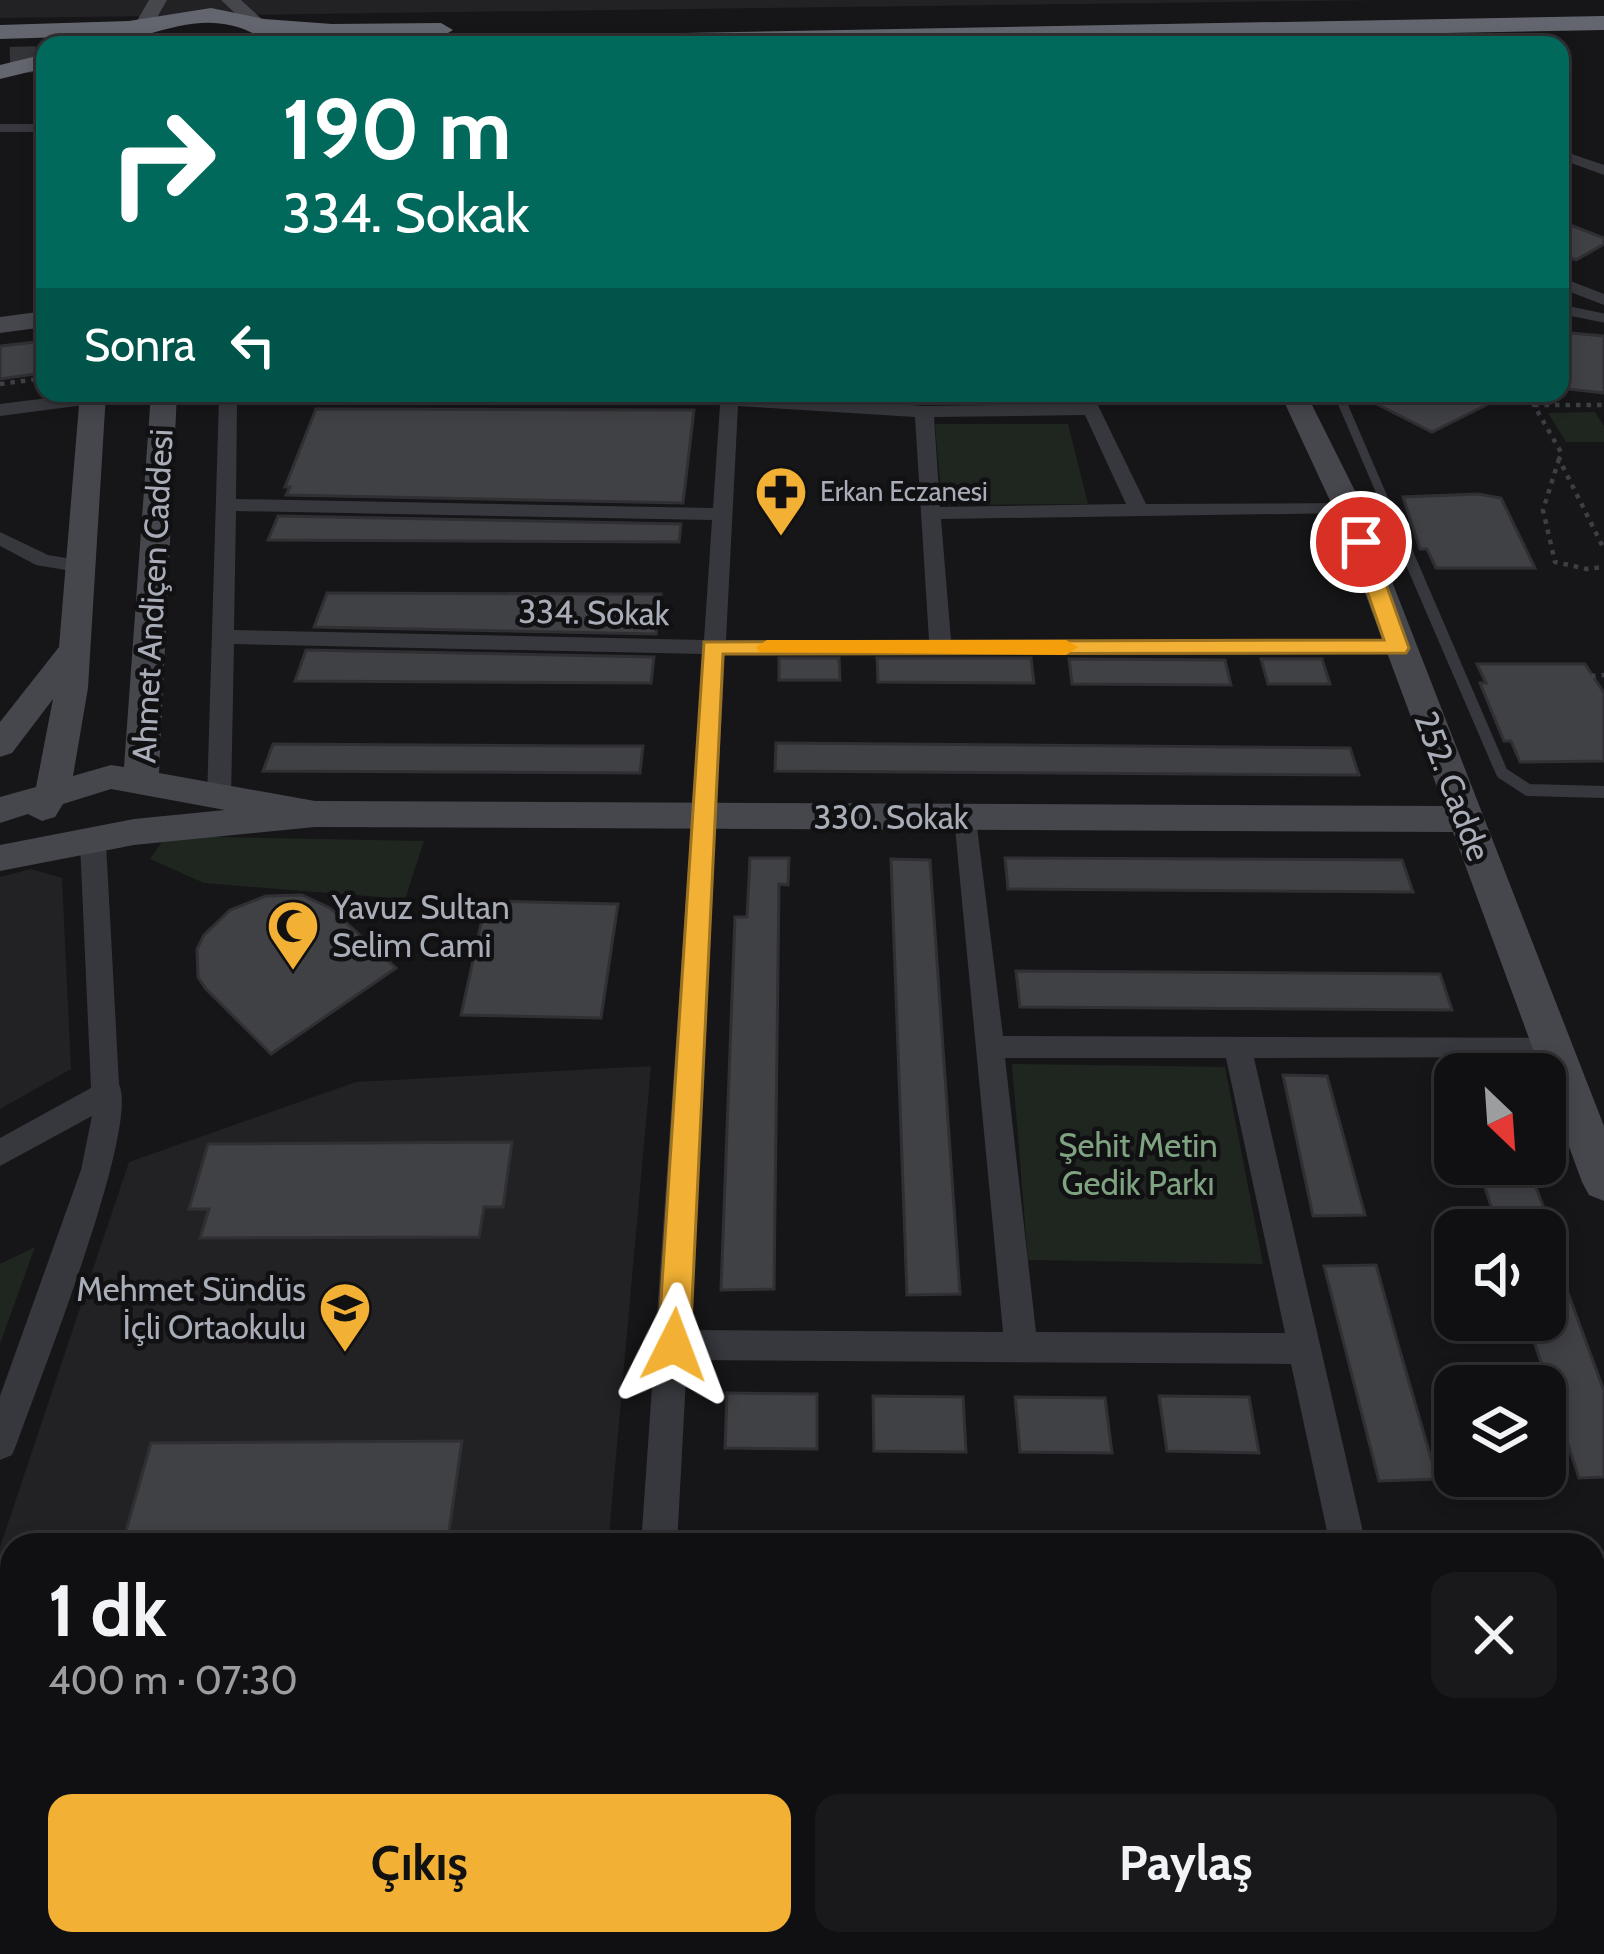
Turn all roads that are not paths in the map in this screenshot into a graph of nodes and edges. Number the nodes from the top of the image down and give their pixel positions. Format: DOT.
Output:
graph roads {
  1 [pos="158,0"];
  2 [pos="230,0"];
  3 [pos="138,17"];
  4 [pos="1604,22"];
  5 [pos="332,31"];
  6 [pos="264,32"];
  7 [pos="64,36"];
  8 [pos="112,36"];
  9 [pos="322,36"];
  10 [pos="1340,36"];
  11 [pos="1394,36"];
  12 [pos="1569,36"];
  13 [pos="1604,36"];
  14 [pos="10,50"];
  15 [pos="36,66"];
  16 [pos="0,128"];
  17 [pos="36,128"];
  18 [pos="1569,157"];
  19 [pos="1604,170"];
  20 [pos="1569,286"];
  21 [pos="1604,300"];
  22 [pos="1569,311"];
  23 [pos="1604,318"];
  24 [pos="36,320"];
  25 [pos="0,325"];
  26 [pos="53,402"];
  27 [pos="92,402"];
  28 [pos="163,402"];
  29 [pos="228,402"];
  30 [pos="729,402"];
  31 [pos="794,402"];
  32 [pos="1073,402"];
  33 [pos="1088,402"];
  34 [pos="1297,402"];
  35 [pos="1342,402"];
  36 [pos="0,410"];
  37 [pos="924,412"];
  38 [pos="224,505"];
  39 [pos="1137,507"];
  40 [pos="1348,508"];
  41 [pos="931,513"];
  42 [pos="719,514"];
  43 [pos="0,538"];
  44 [pos="83,567"];
  45 [pos="221,637"];
  46 [pos="712,647"];
  47 [pos="940,647"];
  48 [pos="1398,648"];
  49 [pos="74,650"];
  50 [pos="0,745"];
  51 [pos="141,780"];
  52 [pos="1604,792"];
  53 [pos="52,793"];
  54 [pos="220,799"];
  55 [pos="0,810"];
  56 [pos="315,814"];
  57 [pos="705,816"];
  58 [pos="966,817"];
  59 [pos="1466,819"];
  60 [pos="134,832"];
  61 [pos="93,843"];
  62 [pos="50,848"];
  63 [pos="0,858"];
  64 [pos="1237,1046"];
  65 [pos="1552,1046"];
  66 [pos="990,1047"];
  67 [pos="109,1092"];
  68 [pos="0,1154"];
  69 [pos="1604,1182"];
  70 [pos="674,1345"];
  71 [pos="1021,1347"];
  72 [pos="1304,1349"];
  73 [pos="0,1443"];
  74 [pos="660,1533"];
  75 [pos="1345,1533"];
  1 -- 3 [label="main road"];
  2 -- 6 [label="main road"];
  3 -- 6 [label="highway"];
  3 -- 7 [label="highway"];
  3 -- 8 [label="highway"];
  4 -- 11 [label="highway"];
  5 -- 6 [label="highway"];
  5 -- 9 [label="highway"];
  5 -- 10 [label="highway"];
  12 -- 13 [label="highway"];
  14 -- 15 [label="highway"];
  16 -- 17 [label="street"];
  18 -- 19 [label="street"];
  20 -- 21 [label="street"];
  22 -- 23 [label="lane"];
  24 -- 25 [label="main road"];
  26 -- 36 [label="street"];
  27 -- 44 [label="main road"];
  28 -- 51 [label="main road, Ahmet Andiçen Caddesi"];
  29 -- 38 [label="street"];
  30 -- 42 [label="street"];
  31 -- 37 [label="street"];
  32 -- 37 [label="street"];
  33 -- 39 [label="street"];
  34 -- 40 [label="main road, 252. Cadde"];
  35 -- 52 [label="lane"];
  37 -- 41 [label="street"];
  38 -- 42 [label="street"];
  38 -- 45 [label="street"];
  39 -- 40 [label="street"];
  39 -- 41 [label="street"];
  40 -- 48 [label="main road, 252. Cadde"];
  41 -- 47 [label="street"];
  42 -- 46 [label="street"];
  43 -- 44 [label="street"];
  44 -- 49 [label="main road"];
  45 -- 46 [label="street, 334. Sokak"];
  45 -- 54 [label="street"];
  46 -- 47 [label="street, 334. Sokak"];
  46 -- 57 [label="street"];
  47 -- 48 [label="street, 334. Sokak"];
  48 -- 59 [label="main road, 252. Cadde"];
  49 -- 50 [label="main road"];
  49 -- 53 [label="main road"];
  51 -- 53 [label="main road, Ahmet Andiçen Caddesi"];
  51 -- 54 [label="main road, 330. Sokak"];
  51 -- 60 [label="main road"];
  53 -- 55 [label="main road, Ahmet Andiçen Caddesi"];
  53 -- 62 [label="main road"];
  54 -- 56 [label="main road, 330. Sokak"];
  56 -- 57 [label="main road, 330. Sokak"];
  56 -- 60 [label="main road, 330. Sokak"];
  57 -- 58 [label="main road, 330. Sokak"];
  57 -- 70 [label="street"];
  58 -- 59 [label="main road, 330. Sokak"];
  58 -- 66 [label="street"];
  59 -- 65 [label="main road, 252. Cadde"];
  60 -- 61 [label="main road"];
  61 -- 62 [label="main road"];
  61 -- 67 [label="street"];
  62 -- 63 [label="main road"];
  64 -- 65 [label="street"];
  64 -- 66 [label="street"];
  64 -- 72 [label="street"];
  65 -- 69 [label="main road, 252. Cadde"];
  66 -- 71 [label="street"];
  67 -- 68 [label="street"];
  67 -- 73 [label="street"];
  70 -- 71 [label="street"];
  70 -- 74 [label="street"];
  71 -- 72 [label="street"];
  72 -- 75 [label="street"];
}
